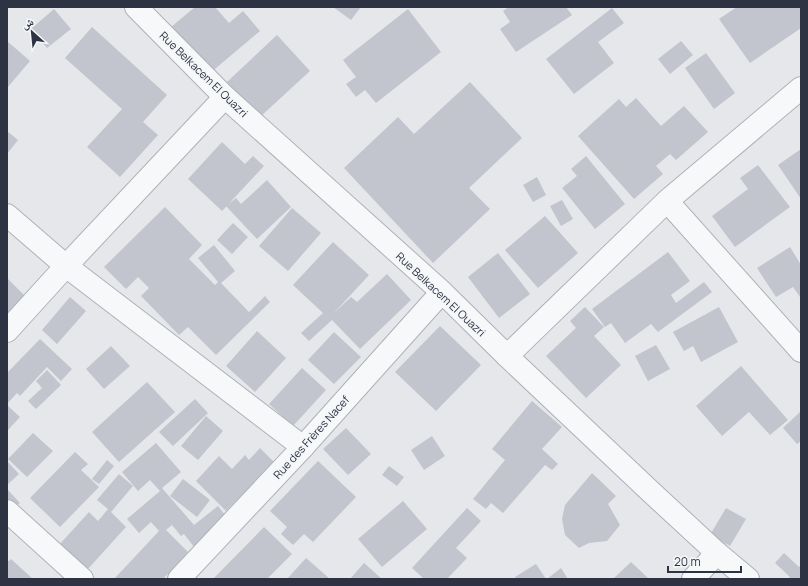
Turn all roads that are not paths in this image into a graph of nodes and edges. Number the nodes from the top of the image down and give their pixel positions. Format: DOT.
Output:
graph roads {
  1 [pos="136,7"];
  2 [pos="801,88"];
  3 [pos="226,97"];
  4 [pos="667,201"];
  5 [pos="7,215"];
  6 [pos="66,266"];
  7 [pos="442,292"];
  8 [pos="7,332"];
  9 [pos="799,344"];
  10 [pos="507,356"];
  11 [pos="303,447"];
  12 [pos="7,511"];
  13 [pos="717,554"];
  14 [pos="82,579"];
  15 [pos="179,579"];
  16 [pos="693,579"];
  17 [pos="748,579"];
  1 -- 3 [label="street, Rue Belkacem El Ouazri"];
  2 -- 4 [label="street"];
  3 -- 6 [label="street"];
  3 -- 7 [label="street, Rue Belkacem El Ouazri"];
  4 -- 9 [label="street"];
  4 -- 10 [label="street"];
  5 -- 6 [label="street"];
  6 -- 8 [label="street"];
  6 -- 11 [label="street"];
  7 -- 10 [label="street, Rue Belkacem El Ouazri"];
  7 -- 11 [label="street, Rue des Frères Nacef"];
  10 -- 13 [label="street, Rue Belkacem El Ouazri"];
  11 -- 15 [label="street, Rue des Frères Nacef"];
  12 -- 14 [label="street"];
  13 -- 16 [label="street"];
  13 -- 17 [label="street, Rue Belkacem El Ouazri"];
}
